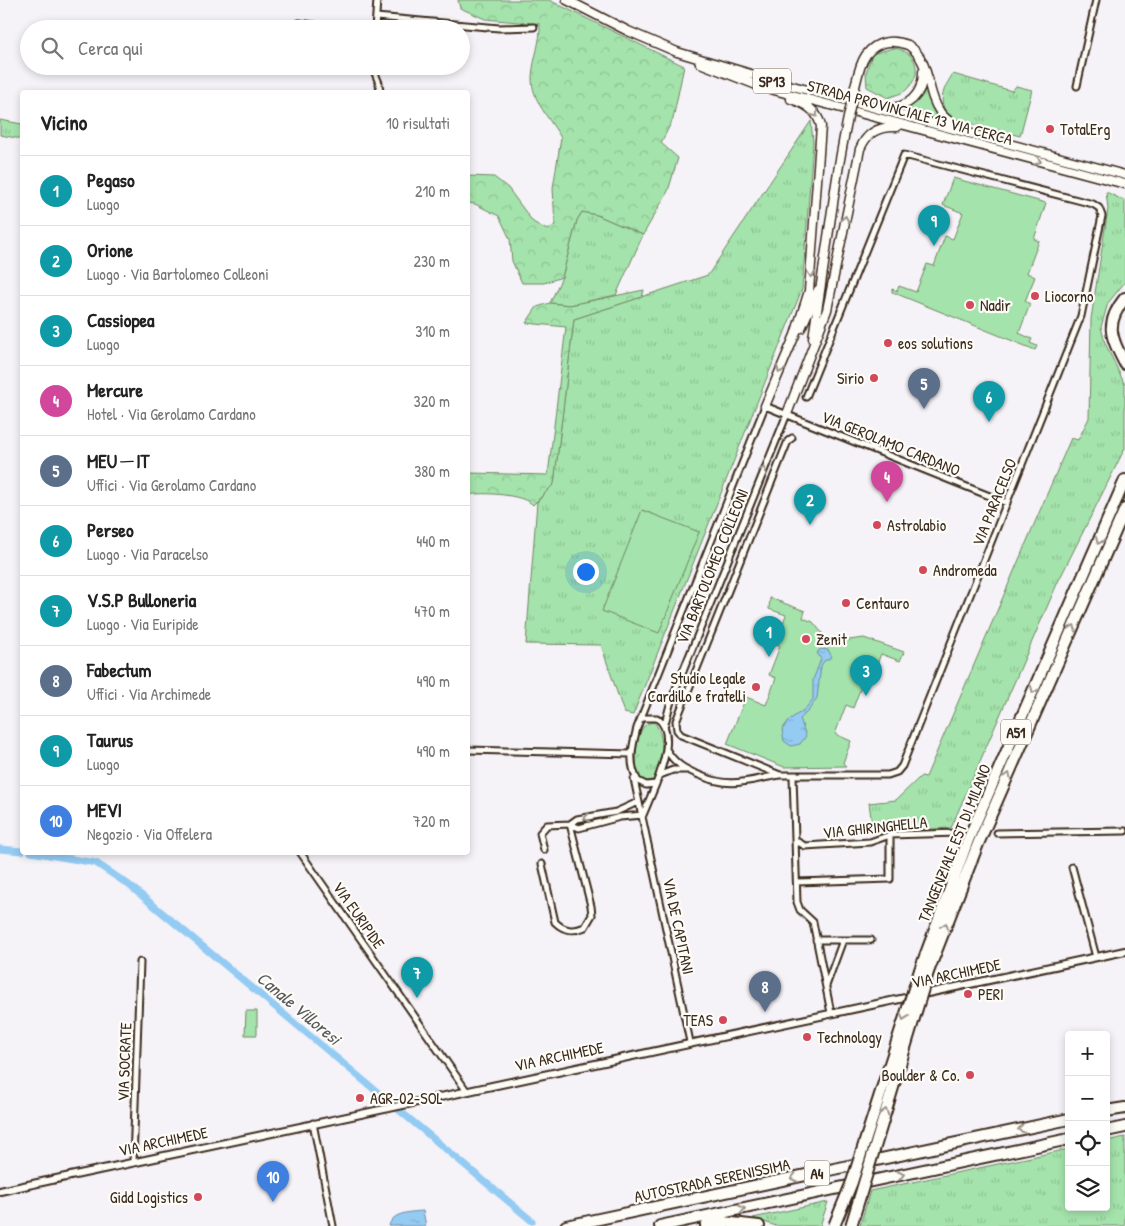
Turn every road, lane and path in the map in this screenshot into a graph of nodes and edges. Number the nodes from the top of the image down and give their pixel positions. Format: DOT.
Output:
graph roads {
  1 [pos="377,0"];
  2 [pos="567,0"];
  3 [pos="1096,0"];
  4 [pos="376,17"];
  5 [pos="376,20"];
  6 [pos="410,20"];
  7 [pos="470,25"];
  8 [pos="534,27"];
  9 [pos="677,52"];
  10 [pos="923,62"];
  11 [pos="375,75"];
  12 [pos="740,80"];
  13 [pos="1077,86"];
  14 [pos="379,90"];
  15 [pos="867,106"];
  16 [pos="924,131"];
  17 [pos="973,134"];
  18 [pos="1073,170"];
  19 [pos="1125,173"];
  20 [pos="1125,184"];
  21 [pos="1125,189"];
  22 [pos="824,269"];
  23 [pos="1125,298"];
  24 [pos="1125,304"];
  25 [pos="795,335"];
  26 [pos="812,350"];
  27 [pos="1125,354"];
  28 [pos="1125,364"];
  29 [pos="806,396"];
  30 [pos="765,406"];
  31 [pos="787,414"];
  32 [pos="792,438"];
  33 [pos="1125,471"];
  34 [pos="1125,480"];
  35 [pos="1118,496"];
  36 [pos="1007,503"];
  37 [pos="1125,509"];
  38 [pos="641,718"];
  39 [pos="664,727"];
  40 [pos="677,730"];
  41 [pos="666,748"];
  42 [pos="470,750"];
  43 [pos="631,754"];
  44 [pos="686,770"];
  45 [pos="634,774"];
  46 [pos="660,775"];
  47 [pos="780,775"];
  48 [pos="793,776"];
  49 [pos="656,784"];
  50 [pos="638,802"];
  51 [pos="642,815"];
  52 [pos="570,824"];
  53 [pos="1125,831"];
  54 [pos="997,832"];
  55 [pos="958,833"];
  56 [pos="890,836"];
  57 [pos="796,840"];
  58 [pos="544,850"];
  59 [pos="302,855"];
  60 [pos="542,864"];
  61 [pos="1072,867"];
  62 [pos="797,882"];
  63 [pos="816,940"];
  64 [pos="842,940"];
  65 [pos="871,940"];
  66 [pos="1125,951"];
  67 [pos="1096,957"];
  68 [pos="140,962"];
  69 [pos="924,971"];
  70 [pos="826,987"];
  71 [pos="831,1013"];
  72 [pos="690,1042"];
  73 [pos="466,1090"];
  74 [pos="1125,1108"];
  75 [pos="1110,1110"];
  76 [pos="1065,1120"];
  77 [pos="313,1123"];
  78 [pos="1125,1127"];
  79 [pos="1110,1130"];
  80 [pos="1065,1140"];
  81 [pos="133,1162"];
  82 [pos="1,1188"];
  83 [pos="333,1226"];
  84 [pos="566,1226"];
  85 [pos="660,1226"];
  86 [pos="706,1226"];
  87 [pos="759,1226"];
  88 [pos="834,1226"];
  89 [pos="850,1226"];
  1 -- 4 [label="street"];
  2 -- 9 [label="main road, SP13"];
  3 -- 13 [label="street"];
  4 -- 5 [label="street"];
  4 -- 6 [label="street"];
  7 -- 8 [label="street"];
  9 -- 12 [label="main road, STRADA PROVINCIALE 13 VIA CERCA / SP13"];
  9 -- 15 [label="main road, STRADA PROVINCIALE 13 VIA CERCA / SP13"];
  10 -- 15 [label="main road"];
  10 -- 17 [label="main road"];
  10 -- 22 [label="main road, bridge"];
  11 -- 14 [label="street"];
  12 -- 16 [label="main road, STRADA PROVINCIALE 13 VIA CERCA / SP13"];
  12 -- 25 [label="main road, one-way"];
  15 -- 17 [label="main road, STRADA PROVINCIALE 13 VIA CERCA / SP13"];
  16 -- 18 [label="main road, STRADA PROVINCIALE 13 VIA CERCA / SP13, one-way"];
  26 -- 16 [label="main road, one-way"];
  17 -- 19 [label="main road, STRADA PROVINCIALE 13 VIA CERCA / SP13"];
  18 -- 20 [label="main road, STRADA PROVINCIALE 13 VIA CERCA / SP13"];
  18 -- 21 [label="main road"];
  22 -- 25 [label="main road"];
  22 -- 26 [label="main road"];
  23 -- 28 [label="highway"];
  24 -- 27 [label="highway"];
  25 -- 30 [label="main road, one-way"];
  26 -- 31 [label="main road"];
  29 -- 36 [label="street, VIA PARACELSO"];
  30 -- 31 [label="street, VIA GEROLAMO CARDANO"];
  30 -- 38 [label="street, VIA BARTOLOMEO COLLEONI"];
  31 -- 36 [label="street, VIA GEROLAMO CARDANO"];
  39 -- 31 [label="street, VIA BARTOLOMEO COLLEONI, one-way"];
  32 -- 40 [label="street, VIA BARTOLOMEO COLLEONI"];
  33 -- 35 [label="highway"];
  34 -- 35 [label="highway, TANGENZIALE EST DI MILANO / A51"];
  35 -- 69 [label="highway, TANGENZIALE EST DI MILANO / A51, one-way"];
  36 -- 48 [label="street, VIA PARACELSO"];
  69 -- 37 [label="highway, TANGENZIALE EST DI MILANO / A51, one-way"];
  38 -- 39 [label="street"];
  38 -- 43 [label="street, VIA BARTOLOMEO COLLEONI"];
  39 -- 41 [label="street, VIA BARTOLOMEO COLLEONI"];
  40 -- 47 [label="street, VIA PARACELSO"];
  41 -- 44 [label="street"];
  41 -- 46 [label="street, VIA BARTOLOMEO COLLEONI"];
  42 -- 43 [label="street"];
  43 -- 45 [label="street, VIA BARTOLOMEO COLLEONI"];
  44 -- 46 [label="street"];
  44 -- 47 [label="street"];
  45 -- 49 [label="street"];
  45 -- 50 [label="street, VIA DE CAPITANI"];
  46 -- 49 [label="street, VIA BARTOLOMEO COLLEONI"];
  47 -- 48 [label="street, VIA PARACELSO"];
  48 -- 57 [label="street"];
  49 -- 51 [label="street, VIA BARTOLOMEO COLLEONI"];
  50 -- 51 [label="street, VIA DE CAPITANI"];
  50 -- 52 [label="street, one-way"];
  51 -- 52 [label="street"];
  51 -- 72 [label="street, VIA DE CAPITANI"];
  52 -- 58 [label="street"];
  52 -- 60 [label="street"];
  53 -- 54 [label="street"];
  55 -- 56 [label="street, VIA GHIRINGHELLA"];
  56 -- 57 [label="street, VIA GHIRINGHELLA"];
  56 -- 62 [label="street"];
  57 -- 62 [label="street"];
  59 -- 73 [label="street, VIA EURIPIDE"];
  61 -- 67 [label="street"];
  62 -- 63 [label="street"];
  63 -- 64 [label="street"];
  63 -- 70 [label="street"];
  64 -- 65 [label="street"];
  64 -- 70 [label="street"];
  66 -- 67 [label="street, VIA ARCHIMEDE"];
  67 -- 71 [label="street, VIA ARCHIMEDE"];
  68 -- 81 [label="street, VIA SOCRATE"];
  69 -- 88 [label="highway, TANGENZIALE EST DI MILANO / A51, one-way, bridge"];
  89 -- 69 [label="highway, TANGENZIALE EST DI MILANO / A51, one-way, bridge"];
  70 -- 71 [label="street"];
  71 -- 72 [label="street, VIA ARCHIMEDE"];
  72 -- 73 [label="street, VIA ARCHIMEDE"];
  73 -- 77 [label="street, VIA ARCHIMEDE"];
  74 -- 75 [label="highway"];
  76 -- 84 [label="highway, AUTOSTRADA SERENISSIMA / A4, one-way"];
  77 -- 81 [label="street, VIA ARCHIMEDE"];
  77 -- 83 [label="street"];
  78 -- 79 [label="highway"];
  85 -- 80 [label="highway, A4, one-way"];
  81 -- 82 [label="street, VIA ARCHIMEDE"];
  86 -- 87 [label="highway"];
}
